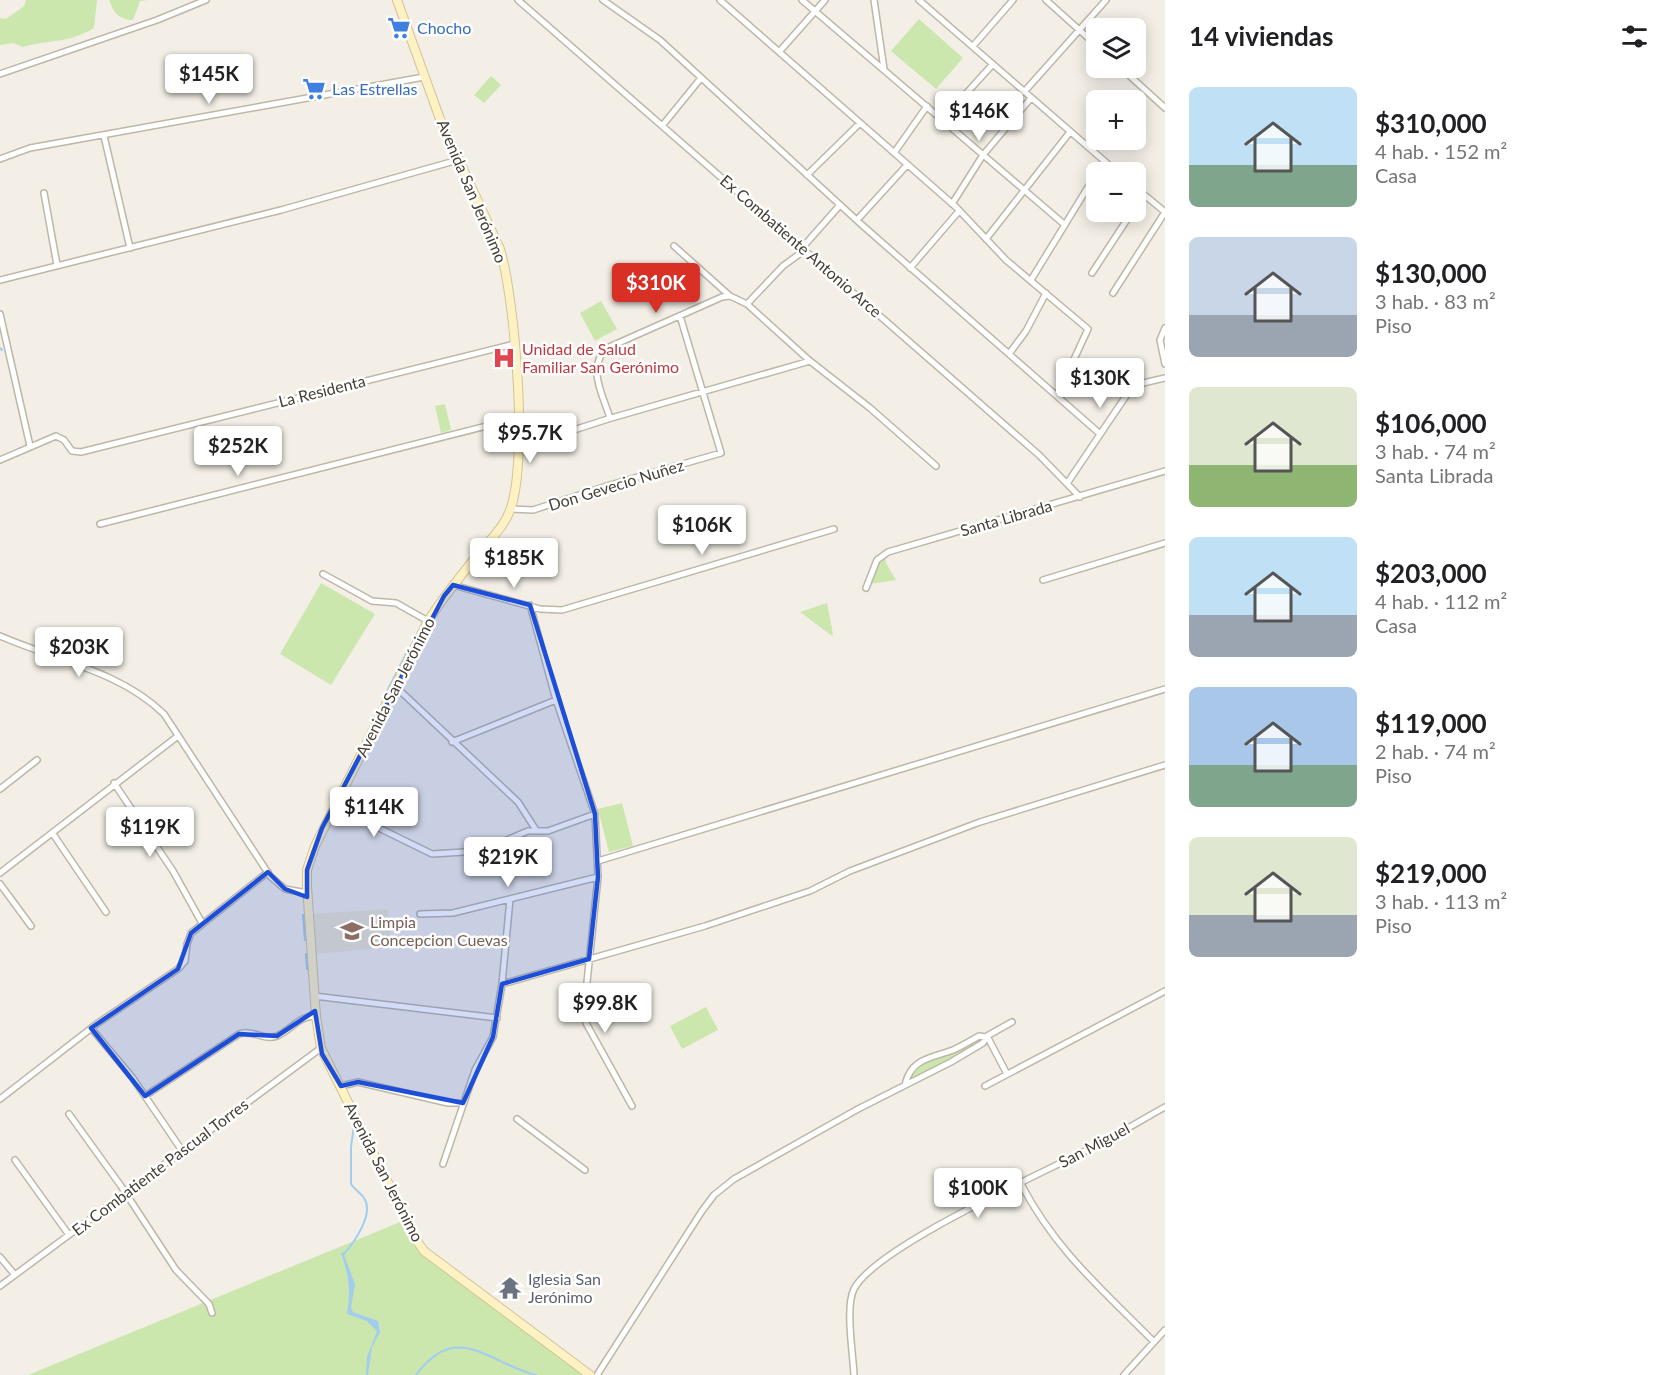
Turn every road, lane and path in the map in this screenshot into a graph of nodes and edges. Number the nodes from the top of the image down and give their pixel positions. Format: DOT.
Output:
graph roads {
  1 [pos="206,0"];
  2 [pos="398,0"];
  3 [pos="603,0"];
  4 [pos="802,0"];
  5 [pos="825,0"];
  6 [pos="874,0"];
  7 [pos="919,0"];
  8 [pos="1014,0"];
  9 [pos="1046,0"];
  10 [pos="1106,0"];
  11 [pos="522,1"];
  12 [pos="724,1"];
  13 [pos="815,11"];
  14 [pos="1080,30"];
  15 [pos="1086,36"];
  16 [pos="973,46"];
  17 [pos="779,52"];
  18 [pos="993,64"];
  19 [pos="884,69"];
  20 [pos="0,74"];
  21 [pos="424,77"];
  22 [pos="701,78"];
  23 [pos="1132,78"];
  24 [pos="1024,92"];
  25 [pos="1031,98"];
  26 [pos="927,106"];
  27 [pos="1165,108"];
  28 [pos="943,119"];
  29 [pos="860,123"];
  30 [pos="662,126"];
  31 [pos="1070,132"];
  32 [pos="104,136"];
  33 [pos="894,153"];
  34 [pos="983,155"];
  35 [pos="0,159"];
  36 [pos="458,160"];
  37 [pos="1104,162"];
  38 [pos="907,165"];
  39 [pos="807,175"];
  40 [pos="1023,189"];
  41 [pos="1086,191"];
  42 [pos="44,193"];
  43 [pos="1146,196"];
  44 [pos="952,204"];
  45 [pos="840,205"];
  46 [pos="959,211"];
  47 [pos="1165,212"];
  48 [pos="857,220"];
  49 [pos="1125,222"];
  50 [pos="1065,225"];
  51 [pos="986,239"];
  52 [pos="674,246"];
  53 [pos="129,248"];
  54 [pos="804,249"];
  55 [pos="57,265"];
  56 [pos="910,268"];
  57 [pos="1092,273"];
  58 [pos="0,280"];
  59 [pos="1031,280"];
  60 [pos="1046,293"];
  61 [pos="1113,293"];
  62 [pos="730,296"];
  63 [pos="747,303"];
  64 [pos="0,315"];
  65 [pos="680,316"];
  66 [pos="1165,328"];
  67 [pos="514,344"];
  68 [pos="1009,354"];
  69 [pos="810,361"];
  70 [pos="1165,364"];
  71 [pos="1165,378"];
  72 [pos="701,393"];
  73 [pos="1057,396"];
  74 [pos="518,418"];
  75 [pos="610,418"];
  76 [pos="1100,433"];
  77 [pos="30,446"];
  78 [pos="518,448"];
  79 [pos="0,460"];
  80 [pos="936,466"];
  81 [pos="1165,471"];
  82 [pos="1068,482"];
  83 [pos="1080,496"];
  84 [pos="511,509"];
  85 [pos="100,524"];
  86 [pos="834,529"];
  87 [pos="1165,543"];
  88 [pos="323,574"];
  89 [pos="1043,580"];
  90 [pos="453,585"];
  91 [pos="867,588"];
  92 [pos="530,605"];
  93 [pos="428,621"];
  94 [pos="0,636"];
  95 [pos="395,687"];
  96 [pos="1165,689"];
  97 [pos="556,700"];
  98 [pos="178,736"];
  99 [pos="452,742"];
  100 [pos="38,760"];
  101 [pos="1165,765"];
  102 [pos="114,783"];
  103 [pos="0,789"];
  104 [pos="334,806"];
  105 [pos="595,814"];
  106 [pos="536,830"];
  107 [pos="53,834"];
  108 [pos="598,861"];
  109 [pos="268,872"];
  110 [pos="0,873"];
  111 [pos="598,877"];
  112 [pos="0,884"];
  113 [pos="307,893"];
  114 [pos="510,899"];
  115 [pos="106,912"];
  116 [pos="420,914"];
  117 [pos="202,923"];
  118 [pos="31,926"];
  119 [pos="589,959"];
  120 [pos="502,984"];
  121 [pos="1165,991"];
  122 [pos="314,996"];
  123 [pos="315,1016"];
  124 [pos="497,1018"];
  125 [pos="1012,1022"];
  126 [pos="92,1028"];
  127 [pos="986,1037"];
  128 [pos="321,1048"];
  129 [pos="1007,1074"];
  130 [pos="905,1085"];
  131 [pos="341,1086"];
  132 [pos="985,1086"];
  133 [pos="145,1096"];
  134 [pos="0,1099"];
  135 [pos="463,1103"];
  136 [pos="632,1106"];
  137 [pos="1165,1107"];
  138 [pos="69,1114"];
  139 [pos="517,1119"];
  140 [pos="181,1149"];
  141 [pos="15,1160"];
  142 [pos="443,1164"];
  143 [pos="585,1170"];
  144 [pos="1021,1184"];
  145 [pos="125,1192"];
  146 [pos="69,1235"];
  147 [pos="0,1257"];
  148 [pos="15,1275"];
  149 [pos="0,1287"];
  150 [pos="212,1312"];
  151 [pos="1165,1330"];
  152 [pos="1154,1342"];
  153 [pos="590,1375"];
  154 [pos="597,1375"];
  155 [pos="854,1375"];
  156 [pos="1124,1375"];
  1 -- 20 [label="street"];
  2 -- 21 [label="street, Avenida San Jerónimo"];
  3 -- 22 [label="street"];
  4 -- 13 [label="street"];
  5 -- 13 [label="street"];
  6 -- 19 [label="street"];
  7 -- 16 [label="street"];
  8 -- 16 [label="street"];
  9 -- 14 [label="street"];
  10 -- 14 [label="street"];
  11 -- 30 [label="street, Ex Combatiente Antonio Arce"];
  12 -- 17 [label="street"];
  13 -- 17 [label="street"];
  13 -- 19 [label="street"];
  14 -- 15 [label="street"];
  14 -- 24 [label="street"];
  16 -- 18 [label="street"];
  17 -- 29 [label="street"];
  18 -- 24 [label="street"];
  18 -- 28 [label="street"];
  19 -- 26 [label="street"];
  21 -- 32 [label="street"];
  21 -- 36 [label="street, Avenida San Jerónimo"];
  22 -- 30 [label="street"];
  22 -- 39 [label="street"];
  23 -- 27 [label="street"];
  24 -- 25 [label="street"];
  25 -- 31 [label="street"];
  25 -- 34 [label="street"];
  26 -- 28 [label="street"];
  26 -- 33 [label="street"];
  28 -- 34 [label="street"];
  29 -- 33 [label="street"];
  29 -- 39 [label="street"];
  30 -- 54 [label="street, Ex Combatiente Antonio Arce"];
  31 -- 37 [label="street"];
  31 -- 40 [label="street"];
  32 -- 35 [label="street"];
  32 -- 53 [label="street"];
  33 -- 38 [label="street"];
  34 -- 40 [label="street"];
  34 -- 44 [label="street"];
  36 -- 53 [label="street"];
  36 -- 67 [label="street, Avenida San Jerónimo"];
  38 -- 44 [label="street"];
  38 -- 48 [label="street"];
  39 -- 45 [label="street"];
  40 -- 50 [label="street"];
  40 -- 51 [label="street"];
  41 -- 50 [label="street"];
  42 -- 55 [label="street"];
  43 -- 47 [label="street"];
  44 -- 46 [label="street"];
  45 -- 48 [label="street"];
  45 -- 54 [label="street"];
  46 -- 51 [label="street"];
  46 -- 56 [label="street"];
  47 -- 61 [label="street"];
  48 -- 56 [label="street"];
  49 -- 57 [label="street"];
  50 -- 59 [label="street"];
  51 -- 59 [label="street"];
  52 -- 62 [label="street"];
  53 -- 55 [label="street"];
  54 -- 63 [label="street"];
  54 -- 82 [label="street, Ex Combatiente Antonio Arce"];
  55 -- 58 [label="street"];
  56 -- 68 [label="street"];
  59 -- 60 [label="street"];
  60 -- 68 [label="street"];
  60 -- 73 [label="street"];
  62 -- 63 [label="street"];
  62 -- 65 [label="street"];
  63 -- 69 [label="street"];
  64 -- 77 [label="street"];
  65 -- 72 [label="street"];
  65 -- 75 [label="street"];
  66 -- 70 [label="street"];
  67 -- 74 [label="street, Avenida San Jerónimo"];
  67 -- 77 [label="street, La Residenta"];
  68 -- 73 [label="street"];
  69 -- 72 [label="street"];
  69 -- 80 [label="street"];
  71 -- 76 [label="street"];
  72 -- 75 [label="street"];
  72 -- 84 [label="street, Don Gevecio Nuñez"];
  73 -- 76 [label="street"];
  74 -- 78 [label="street, Avenida San Jerónimo"];
  74 -- 85 [label="street"];
  75 -- 78 [label="street"];
  76 -- 82 [label="street"];
  77 -- 79 [label="street, La Residenta"];
  78 -- 84 [label="street, Avenida San Jerónimo"];
  81 -- 83 [label="street, Santa Librada"];
  82 -- 83 [label="street, Ex Combatiente Antonio Arce"];
  83 -- 91 [label="street, Santa Librada"];
  84 -- 90 [label="street, Avenida San Jerónimo"];
  86 -- 92 [label="street"];
  87 -- 89 [label="street"];
  88 -- 93 [label="street"];
  90 -- 92 [label="street"];
  90 -- 93 [label="street, Avenida San Jerónimo"];
  92 -- 97 [label="street"];
  93 -- 95 [label="street, Avenida San Jerónimo"];
  94 -- 98 [label="street"];
  95 -- 99 [label="street"];
  95 -- 104 [label="street, Avenida San Jerónimo"];
  96 -- 108 [label="street"];
  97 -- 99 [label="street"];
  97 -- 105 [label="street"];
  98 -- 102 [label="street"];
  98 -- 109 [label="street"];
  99 -- 106 [label="street"];
  100 -- 103 [label="street"];
  101 -- 119 [label="street"];
  102 -- 107 [label="street"];
  102 -- 117 [label="street"];
  104 -- 106 [label="street"];
  104 -- 113 [label="street, Avenida San Jerónimo"];
  105 -- 106 [label="street"];
  105 -- 108 [label="street"];
  107 -- 110 [label="street"];
  107 -- 115 [label="street"];
  108 -- 111 [label="street"];
  109 -- 113 [label="street"];
  109 -- 117 [label="street"];
  111 -- 114 [label="street"];
  111 -- 119 [label="street"];
  112 -- 118 [label="street"];
  113 -- 122 [label="street, Avenida San Jerónimo"];
  114 -- 116 [label="street"];
  114 -- 120 [label="street"];
  117 -- 126 [label="street"];
  119 -- 120 [label="street"];
  119 -- 136 [label="street"];
  120 -- 124 [label="street"];
  121 -- 129 [label="street"];
  122 -- 123 [label="street, Avenida San Jerónimo"];
  122 -- 124 [label="street"];
  123 -- 128 [label="street, Avenida San Jerónimo"];
  123 -- 133 [label="street"];
  124 -- 135 [label="street"];
  125 -- 127 [label="street"];
  126 -- 133 [label="street"];
  126 -- 134 [label="street"];
  127 -- 129 [label="street"];
  127 -- 130 [label="street"];
  127 -- 130 [label="street"];
  128 -- 131 [label="street, Avenida San Jerónimo"];
  128 -- 140 [label="street, Ex Combatiente Pascual Torres"];
  129 -- 132 [label="street"];
  130 -- 154 [label="street"];
  131 -- 135 [label="street"];
  131 -- 153 [label="street, Avenida San Jerónimo"];
  133 -- 140 [label="street"];
  135 -- 142 [label="street"];
  137 -- 144 [label="street, San Miguel"];
  138 -- 145 [label="street"];
  139 -- 143 [label="street"];
  140 -- 145 [label="street, Ex Combatiente Pascual Torres"];
  141 -- 146 [label="street"];
  144 -- 152 [label="street"];
  144 -- 155 [label="street, San Miguel"];
  145 -- 146 [label="street, Ex Combatiente Pascual Torres"];
  145 -- 150 [label="street"];
  146 -- 148 [label="street, Ex Combatiente Pascual Torres"];
  147 -- 148 [label="street"];
  148 -- 149 [label="street, Ex Combatiente Pascual Torres"];
  151 -- 152 [label="street"];
  152 -- 156 [label="street"];
}
